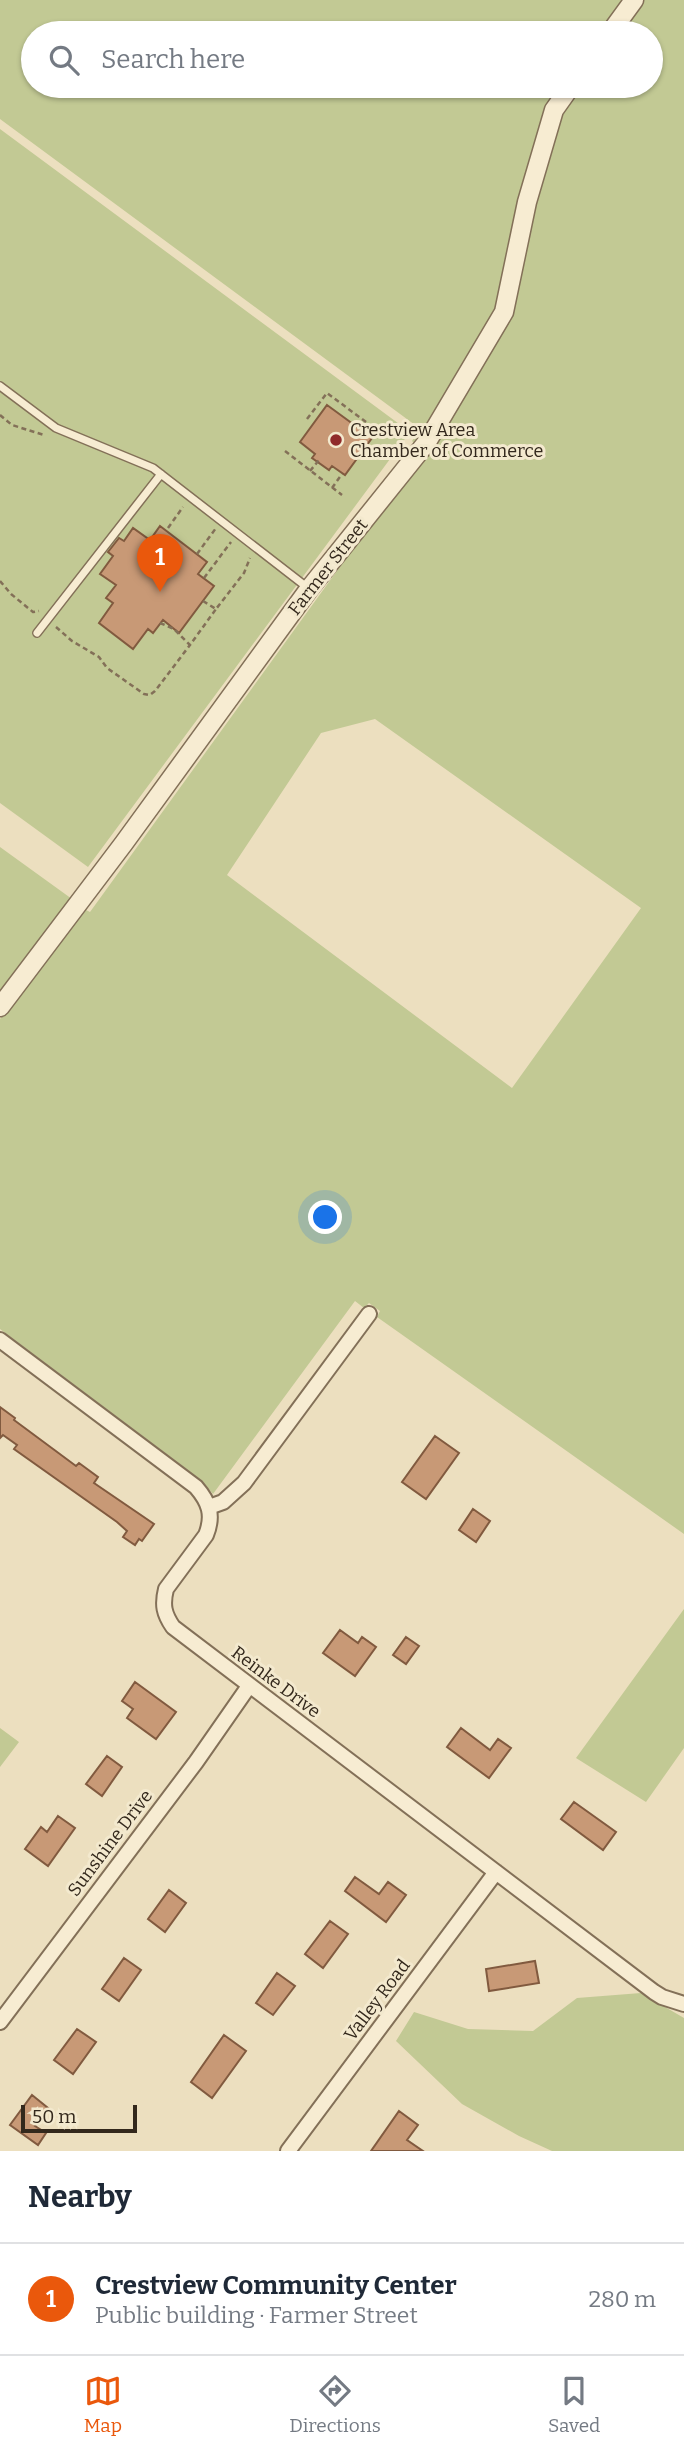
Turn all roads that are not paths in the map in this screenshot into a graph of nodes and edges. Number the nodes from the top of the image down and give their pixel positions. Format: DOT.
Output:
graph roads {
  1 [pos="634,0"];
  2 [pos="619,21"];
  3 [pos="563,98"];
  4 [pos="0,386"];
  5 [pos="161,474"];
  6 [pos="309,589"];
  7 [pos="37,632"];
  8 [pos="0,1007"];
  9 [pos="369,1314"];
  10 [pos="0,1340"];
  11 [pos="209,1507"];
  12 [pos="249,1686"];
  13 [pos="496,1872"];
  14 [pos="684,2004"];
  15 [pos="0,2022"];
  16 [pos="288,2151"];
  1 -- 2 [label="street"];
  3 -- 6 [label="street, Farmer Street"];
  4 -- 5 [label="lane"];
  5 -- 6 [label="lane"];
  5 -- 7 [label="lane"];
  6 -- 8 [label="street, Farmer Street"];
  9 -- 11 [label="street"];
  10 -- 11 [label="street"];
  11 -- 12 [label="street, Reinke Drive"];
  12 -- 13 [label="street, Reinke Drive"];
  12 -- 15 [label="street, Sunshine Drive"];
  13 -- 14 [label="street, Reinke Drive"];
  13 -- 16 [label="street, Valley Road"];
}
